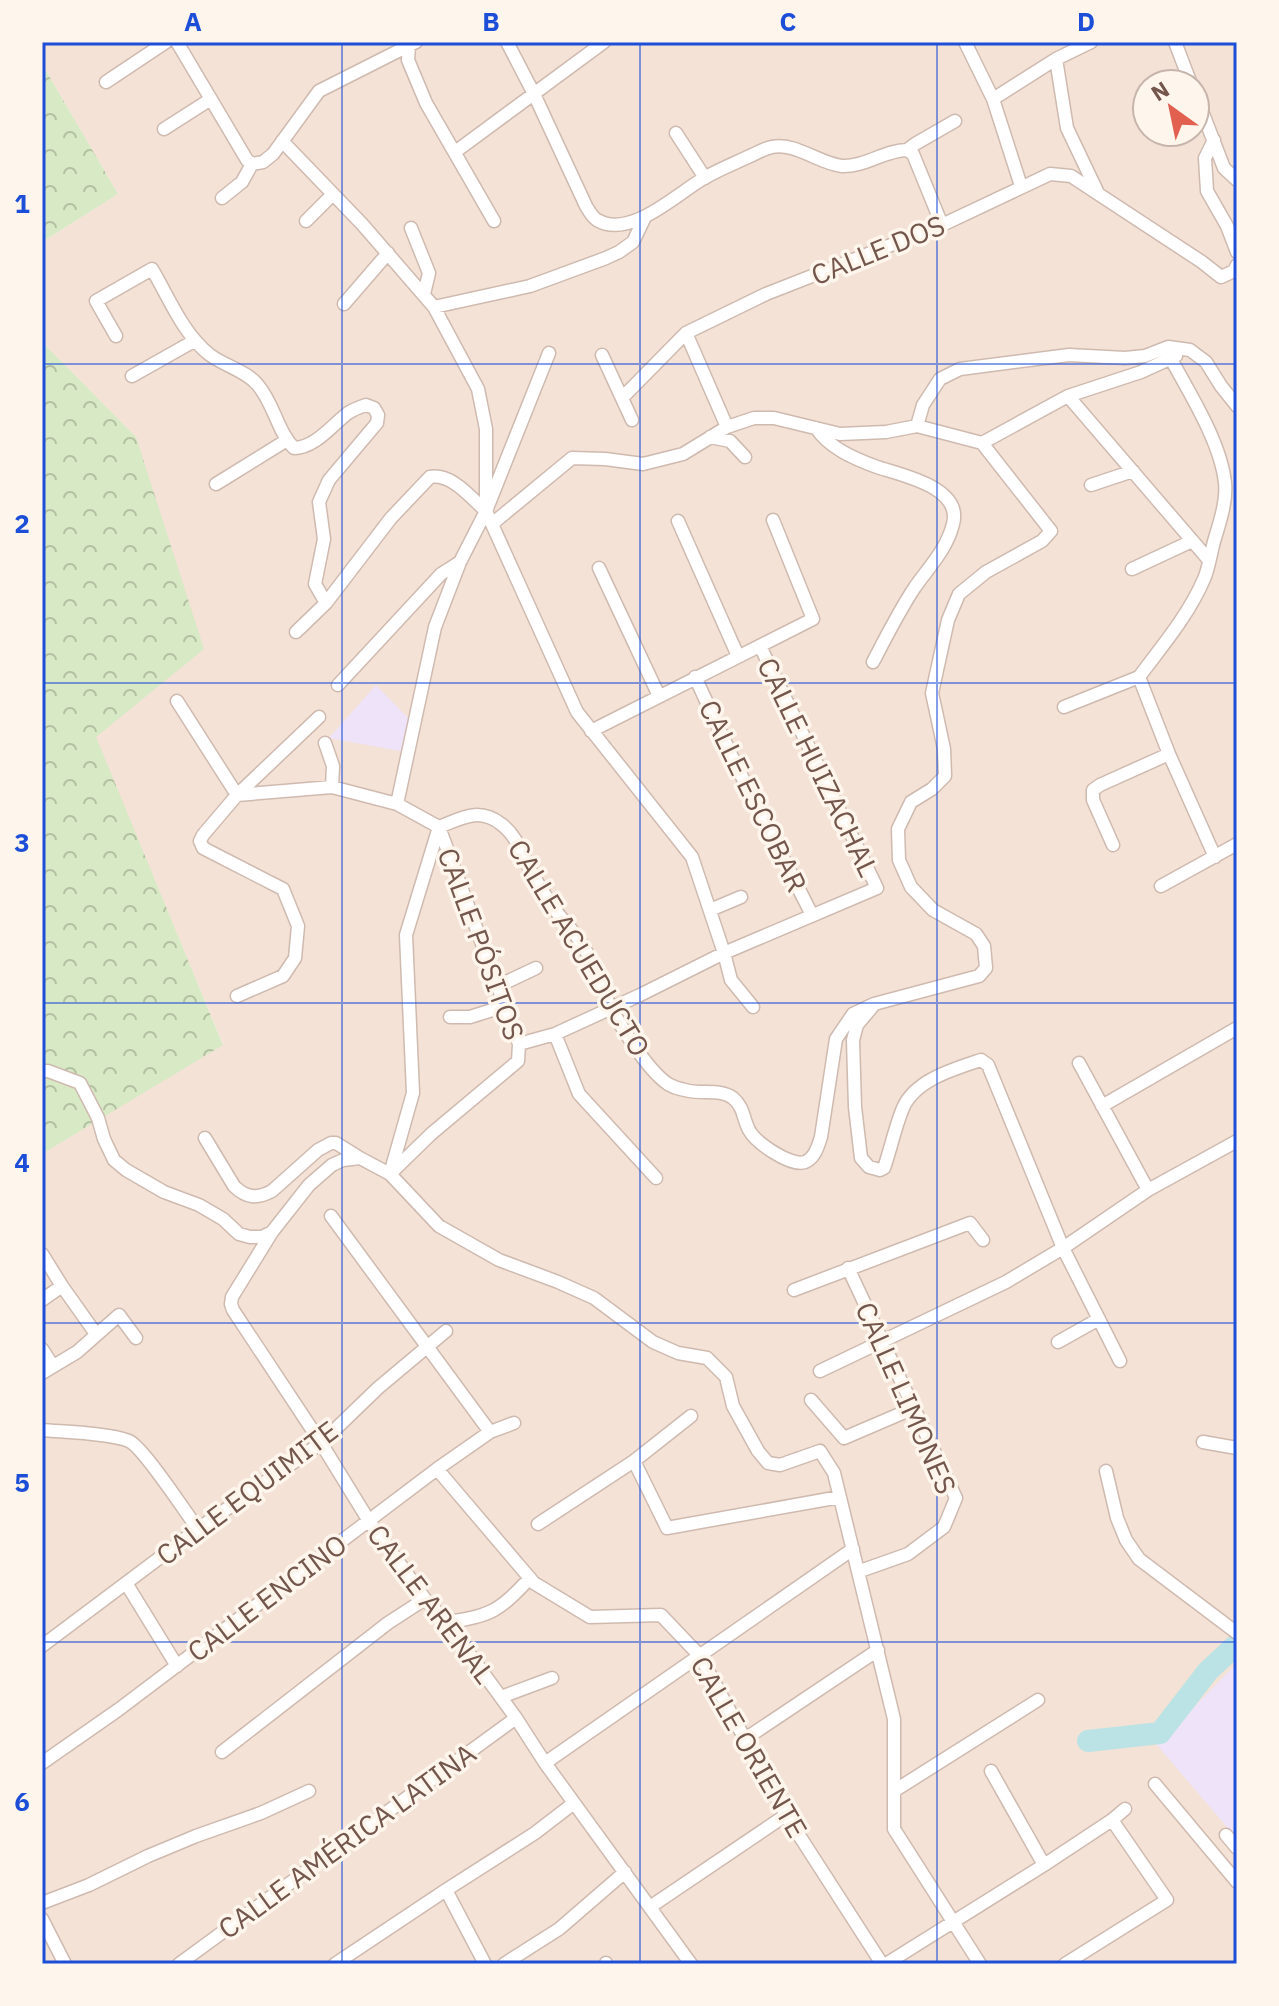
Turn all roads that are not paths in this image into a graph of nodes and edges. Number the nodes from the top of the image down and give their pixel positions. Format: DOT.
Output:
graph roads {
  1 [pos="166,42"];
  2 [pos="177,42"];
  3 [pos="507,42"];
  4 [pos="604,42"];
  5 [pos="965,42"];
  6 [pos="1091,42"];
  7 [pos="1175,42"];
  8 [pos="412,44"];
  9 [pos="1056,59"];
  10 [pos="1185,68"];
  11 [pos="106,82"];
  12 [pos="534,94"];
  13 [pos="211,99"];
  14 [pos="993,99"];
  15 [pos="955,121"];
  16 [pos="164,129"];
  17 [pos="676,133"];
  18 [pos="1211,133"];
  19 [pos="1214,140"];
  20 [pos="282,141"];
  21 [pos="907,150"];
  22 [pos="455,152"];
  23 [pos="252,164"];
  24 [pos="705,178"];
  25 [pos="1237,180"];
  26 [pos="1021,186"];
  27 [pos="333,194"];
  28 [pos="1098,194"];
  29 [pos="222,198"];
  30 [pos="645,217"];
  31 [pos="306,221"];
  32 [pos="494,221"];
  33 [pos="942,225"];
  34 [pos="411,228"];
  35 [pos="1237,252"];
  36 [pos="388,253"];
  37 [pos="1237,265"];
  38 [pos="424,294"];
  39 [pos="344,304"];
  40 [pos="434,307"];
  41 [pos="686,333"];
  42 [pos="116,336"];
  43 [pos="194,341"];
  44 [pos="1190,350"];
  45 [pos="549,353"];
  46 [pos="602,355"];
  47 [pos="1171,359"];
  48 [pos="132,376"];
  49 [pos="1068,396"];
  50 [pos="622,398"];
  51 [pos="1237,406"];
  52 [pos="632,420"];
  53 [pos="917,426"];
  54 [pos="727,427"];
  55 [pos="816,428"];
  56 [pos="710,437"];
  57 [pos="287,440"];
  58 [pos="982,443"];
  59 [pos="745,457"];
  60 [pos="1133,471"];
  61 [pos="216,484"];
  62 [pos="1091,485"];
  63 [pos="486,511"];
  64 [pos="773,520"];
  65 [pos="678,521"];
  66 [pos="492,524"];
  67 [pos="1192,541"];
  68 [pos="1208,559"];
  69 [pos="460,562"];
  70 [pos="599,568"];
  71 [pos="1132,569"];
  72 [pos="326,603"];
  73 [pos="296,632"];
  74 [pos="760,646"];
  75 [pos="738,656"];
  76 [pos="873,662"];
  77 [pos="695,677"];
  78 [pos="1139,677"];
  79 [pos="338,685"];
  80 [pos="659,696"];
  81 [pos="177,701"];
  82 [pos="1064,707"];
  83 [pos="319,717"];
  84 [pos="591,731"];
  85 [pos="325,743"];
  86 [pos="1169,754"];
  87 [pos="332,787"];
  88 [pos="237,795"];
  89 [pos="397,804"];
  90 [pos="439,827"];
  91 [pos="1237,844"];
  92 [pos="1113,845"];
  93 [pos="1215,857"];
  94 [pos="1161,886"];
  95 [pos="741,897"];
  96 [pos="710,910"];
  97 [pos="812,915"];
  98 [pos="724,953"];
  99 [pos="536,968"];
  100 [pos="498,986"];
  101 [pos="237,996"];
  102 [pos="874,1004"];
  103 [pos="505,1006"];
  104 [pos="753,1007"];
  105 [pos="611,1009"];
  106 [pos="450,1017"];
  107 [pos="1237,1028"];
  108 [pos="555,1034"];
  109 [pos="519,1044"];
  110 [pos="1079,1063"];
  111 [pos="42,1071"];
  112 [pos="1102,1106"];
  113 [pos="205,1138"];
  114 [pos="1237,1141"];
  115 [pos="360,1158"];
  116 [pos="390,1174"];
  117 [pos="656,1178"];
  118 [pos="1148,1190"];
  119 [pos="331,1216"];
  120 [pos="272,1232"];
  121 [pos="983,1240"];
  122 [pos="1063,1248"];
  123 [pos="42,1254"];
  124 [pos="848,1268"];
  125 [pos="62,1286"];
  126 [pos="794,1290"];
  127 [pos="42,1300"];
  128 [pos="1099,1319"];
  129 [pos="446,1331"];
  130 [pos="96,1334"];
  131 [pos="136,1338"];
  132 [pos="883,1340"];
  133 [pos="1058,1342"];
  134 [pos="427,1347"];
  135 [pos="42,1349"];
  136 [pos="1120,1361"];
  137 [pos="47,1370"];
  138 [pos="820,1371"];
  139 [pos="811,1400"];
  140 [pos="914,1408"];
  141 [pos="691,1416"];
  142 [pos="514,1423"];
  143 [pos="42,1430"];
  144 [pos="490,1432"];
  145 [pos="1203,1442"];
  146 [pos="321,1443"];
  147 [pos="1237,1448"];
  148 [pos="634,1461"];
  149 [pos="437,1469"];
  150 [pos="1106,1471"];
  151 [pos="840,1497"];
  152 [pos="369,1521"];
  153 [pos="538,1524"];
  154 [pos="198,1529"];
  155 [pos="853,1549"];
  156 [pos="860,1571"];
  157 [pos="530,1578"];
  158 [pos="126,1583"];
  159 [pos="425,1599"];
  160 [pos="446,1622"];
  161 [pos="1237,1633"];
  162 [pos="42,1646"];
  163 [pos="878,1650"];
  164 [pos="700,1656"];
  165 [pos="177,1666"];
  166 [pos="552,1678"];
  167 [pos="501,1697"];
  168 [pos="1038,1700"];
  169 [pos="516,1718"];
  170 [pos="745,1739"];
  171 [pos="222,1752"];
  172 [pos="42,1763"];
  173 [pos="545,1763"];
  174 [pos="991,1771"];
  175 [pos="1155,1784"];
  176 [pos="309,1791"];
  177 [pos="894,1791"];
  178 [pos="574,1803"];
  179 [pos="1125,1809"];
  180 [pos="786,1815"];
  181 [pos="1112,1820"];
  182 [pos="1226,1835"];
  183 [pos="1237,1848"];
  184 [pos="1044,1865"];
  185 [pos="625,1872"];
  186 [pos="1237,1882"];
  187 [pos="446,1890"];
  188 [pos="42,1903"];
  189 [pos="650,1907"];
  190 [pos="42,1919"];
  191 [pos="953,1923"];
  192 [pos="63,1964"];
  193 [pos="179,1964"];
  194 [pos="335,1964"];
  195 [pos="485,1964"];
  196 [pos="504,1964"];
  197 [pos="691,1964"];
  198 [pos="884,1964"];
  199 [pos="980,1964"];
  200 [pos="1065,1964"];
  1 -- 11 [label="street"];
  2 -- 13 [label="street"];
  3 -- 12 [label="street"];
  4 -- 12 [label="street"];
  5 -- 14 [label="street"];
  6 -- 9 [label="street"];
  7 -- 10 [label="street"];
  8 -- 20 [label="street"];
  8 -- 22 [label="street"];
  9 -- 14 [label="street"];
  9 -- 28 [label="street"];
  12 -- 22 [label="street"];
  12 -- 30 [label="street"];
  13 -- 16 [label="street"];
  13 -- 23 [label="street"];
  14 -- 26 [label="street"];
  15 -- 21 [label="street"];
  17 -- 24 [label="street"];
  18 -- 19 [label="street"];
  19 -- 25 [label="street"];
  19 -- 35 [label="street"];
  20 -- 23 [label="street"];
  20 -- 27 [label="street"];
  21 -- 24 [label="street"];
  21 -- 33 [label="street"];
  22 -- 32 [label="street"];
  23 -- 29 [label="street"];
  24 -- 30 [label="street"];
  26 -- 28 [label="street, CALLE DOS"];
  26 -- 33 [label="street, CALLE DOS"];
  27 -- 31 [label="street"];
  27 -- 36 [label="street"];
  28 -- 37 [label="street"];
  30 -- 40 [label="street"];
  33 -- 41 [label="street, CALLE DOS"];
  34 -- 38 [label="street"];
  36 -- 38 [label="street"];
  36 -- 39 [label="street"];
  38 -- 40 [label="street"];
  40 -- 63 [label="street"];
  41 -- 50 [label="street, CALLE DOS"];
  41 -- 54 [label="street"];
  42 -- 43 [label="street"];
  43 -- 48 [label="street"];
  43 -- 57 [label="street"];
  44 -- 47 [label="street"];
  44 -- 51 [label="street"];
  44 -- 53 [label="street"];
  45 -- 63 [label="street"];
  46 -- 50 [label="street"];
  47 -- 49 [label="street"];
  47 -- 68 [label="street"];
  49 -- 58 [label="street"];
  49 -- 60 [label="street"];
  50 -- 52 [label="street"];
  53 -- 55 [label="street"];
  53 -- 58 [label="street"];
  54 -- 55 [label="street"];
  54 -- 56 [label="street"];
  55 -- 76 [label="street"];
  56 -- 59 [label="street"];
  56 -- 66 [label="street"];
  57 -- 61 [label="street"];
  57 -- 72 [label="street"];
  58 -- 102 [label="street, CALLE ACUEDUCTO"];
  60 -- 62 [label="street"];
  60 -- 67 [label="street"];
  63 -- 66 [label="street"];
  63 -- 69 [label="street"];
  63 -- 72 [label="street"];
  64 -- 74 [label="street"];
  65 -- 75 [label="street"];
  66 -- 84 [label="street"];
  67 -- 68 [label="street"];
  67 -- 71 [label="street"];
  68 -- 78 [label="street"];
  69 -- 79 [label="street"];
  69 -- 89 [label="street"];
  70 -- 80 [label="street"];
  72 -- 73 [label="street"];
  74 -- 75 [label="street"];
  74 -- 97 [label="street, CALLE HUIZACHAL"];
  75 -- 77 [label="street"];
  77 -- 80 [label="street"];
  77 -- 97 [label="street, CALLE ESCOBAR"];
  78 -- 82 [label="street"];
  78 -- 86 [label="street"];
  80 -- 84 [label="street"];
  81 -- 88 [label="street"];
  83 -- 88 [label="street"];
  84 -- 96 [label="street"];
  85 -- 87 [label="street"];
  86 -- 92 [label="street"];
  86 -- 93 [label="street"];
  87 -- 88 [label="street"];
  87 -- 89 [label="street"];
  88 -- 101 [label="street"];
  89 -- 90 [label="street"];
  90 -- 100 [label="street, CALLE PÓSITOS"];
  90 -- 105 [label="street, CALLE ACUEDUCTO"];
  90 -- 116 [label="street"];
  91 -- 93 [label="street"];
  93 -- 94 [label="street"];
  95 -- 96 [label="street"];
  96 -- 98 [label="street"];
  97 -- 98 [label="street"];
  98 -- 104 [label="street"];
  98 -- 105 [label="street"];
  99 -- 100 [label="street"];
  100 -- 103 [label="street, CALLE PÓSITOS"];
  102 -- 105 [label="street, CALLE ACUEDUCTO"];
  102 -- 122 [label="street"];
  103 -- 106 [label="street"];
  103 -- 109 [label="street, CALLE PÓSITOS"];
  105 -- 108 [label="street"];
  107 -- 112 [label="street"];
  108 -- 109 [label="street"];
  108 -- 117 [label="street"];
  109 -- 116 [label="street, CALLE PÓSITOS"];
  110 -- 112 [label="street"];
  111 -- 120 [label="street"];
  112 -- 118 [label="street"];
  113 -- 115 [label="street"];
  114 -- 118 [label="street"];
  115 -- 116 [label="street"];
  115 -- 120 [label="street"];
  116 -- 151 [label="street"];
  118 -- 122 [label="street"];
  119 -- 134 [label="street"];
  120 -- 146 [label="street, CALLE ARENAL"];
  121 -- 124 [label="street"];
  122 -- 128 [label="street"];
  122 -- 132 [label="street"];
  123 -- 125 [label="street"];
  124 -- 126 [label="street"];
  124 -- 132 [label="street, CALLE LIMONES"];
  125 -- 127 [label="street"];
  125 -- 130 [label="street"];
  128 -- 133 [label="street"];
  128 -- 136 [label="street"];
  129 -- 134 [label="street, CALLE EQUIMITE"];
  130 -- 131 [label="street"];
  130 -- 137 [label="street"];
  132 -- 138 [label="street"];
  132 -- 140 [label="street, CALLE LIMONES"];
  134 -- 144 [label="street"];
  134 -- 146 [label="street, CALLE EQUIMITE"];
  135 -- 137 [label="street"];
  139 -- 140 [label="street"];
  140 -- 156 [label="street, CALLE LIMONES"];
  141 -- 148 [label="street"];
  142 -- 144 [label="street, CALLE ENCINO"];
  143 -- 154 [label="street"];
  144 -- 149 [label="street, CALLE ENCINO"];
  145 -- 147 [label="street"];
  146 -- 152 [label="street, CALLE ARENAL"];
  146 -- 154 [label="street, CALLE EQUIMITE"];
  148 -- 151 [label="street"];
  148 -- 153 [label="street"];
  149 -- 152 [label="street, CALLE ENCINO"];
  149 -- 157 [label="street, CALLE ORIENTE"];
  150 -- 161 [label="street"];
  151 -- 155 [label="street"];
  152 -- 159 [label="street, CALLE ARENAL"];
  152 -- 165 [label="street, CALLE ENCINO"];
  154 -- 158 [label="street, CALLE EQUIMITE"];
  155 -- 156 [label="street"];
  155 -- 164 [label="street"];
  156 -- 163 [label="street"];
  157 -- 160 [label="street"];
  157 -- 164 [label="street, CALLE ORIENTE"];
  158 -- 162 [label="street, CALLE EQUIMITE"];
  158 -- 165 [label="street"];
  159 -- 160 [label="street, CALLE ARENAL"];
  159 -- 171 [label="street"];
  160 -- 167 [label="street, CALLE ARENAL"];
  163 -- 170 [label="street"];
  163 -- 177 [label="street"];
  164 -- 170 [label="street, CALLE ORIENTE"];
  164 -- 173 [label="street"];
  165 -- 172 [label="street, CALLE ENCINO"];
  166 -- 167 [label="street"];
  167 -- 169 [label="street, CALLE ARENAL"];
  168 -- 177 [label="street"];
  169 -- 173 [label="street, CALLE ARENAL"];
  169 -- 193 [label="street, CALLE AMÉRICA LATINA"];
  170 -- 180 [label="street, CALLE ORIENTE"];
  173 -- 178 [label="street, CALLE ARENAL"];
  174 -- 184 [label="street"];
  175 -- 186 [label="street"];
  176 -- 188 [label="street"];
  177 -- 191 [label="street"];
  178 -- 185 [label="street, CALLE ARENAL"];
  178 -- 187 [label="street"];
  179 -- 181 [label="street"];
  180 -- 189 [label="street"];
  180 -- 198 [label="street, CALLE ORIENTE"];
  181 -- 184 [label="street"];
  181 -- 200 [label="street"];
  182 -- 183 [label="street"];
  184 -- 191 [label="street"];
  185 -- 189 [label="street, CALLE ARENAL"];
  185 -- 196 [label="street"];
  187 -- 194 [label="street"];
  187 -- 195 [label="street"];
  189 -- 197 [label="street, CALLE ARENAL"];
  190 -- 192 [label="street"];
  191 -- 198 [label="street"];
  191 -- 199 [label="street"];
}
